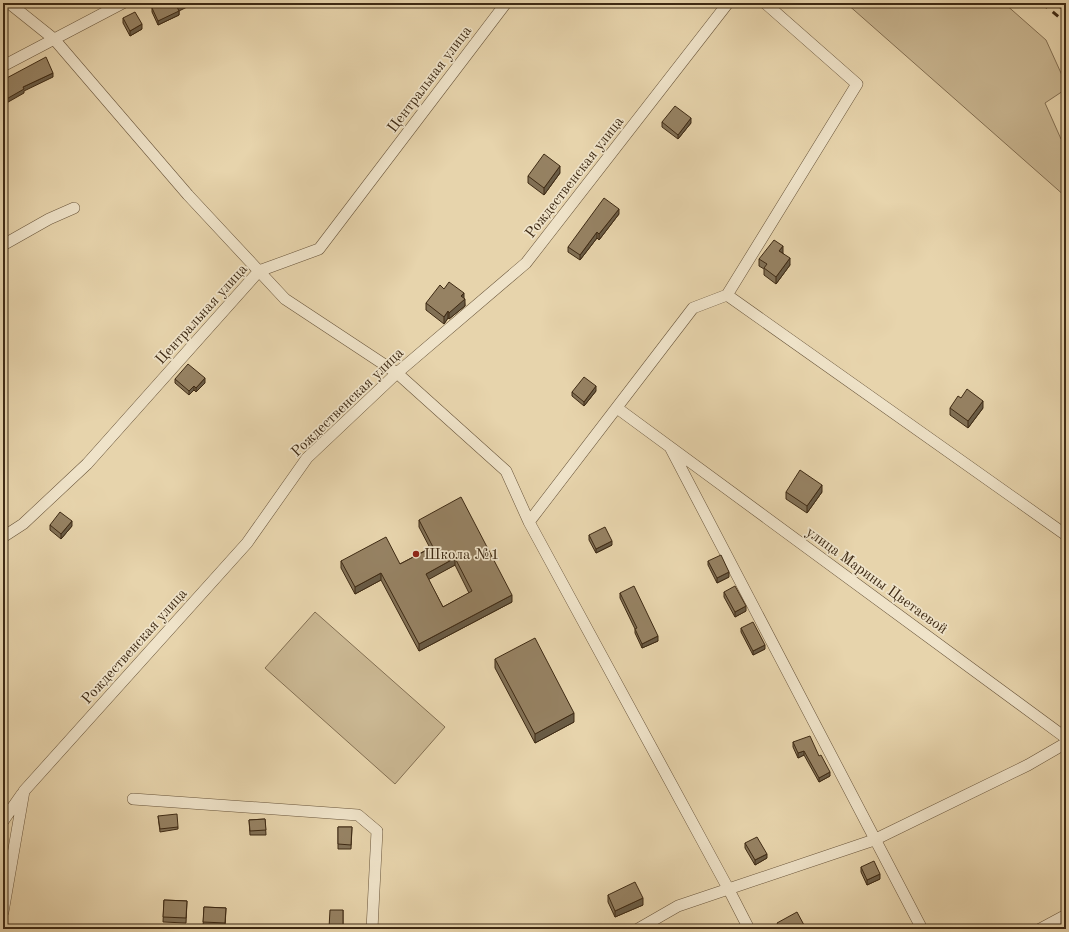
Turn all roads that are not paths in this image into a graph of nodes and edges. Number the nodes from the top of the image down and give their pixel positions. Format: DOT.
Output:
graph roads {
  1 [pos="9,3"];
  2 [pos="123,3"];
  3 [pos="506,3"];
  4 [pos="728,3"];
  5 [pos="765,3"];
  6 [pos="54,39"];
  7 [pos="3,66"];
  8 [pos="74,208"];
  9 [pos="3,245"];
  10 [pos="259,271"];
  11 [pos="727,295"];
  12 [pos="397,373"];
  13 [pos="617,408"];
  14 [pos="669,446"];
  15 [pos="529,522"];
  16 [pos="1066,535"];
  17 [pos="3,537"];
  18 [pos="1066,738"];
  19 [pos="1066,743"];
  20 [pos="24,791"];
  21 [pos="133,799"];
  22 [pos="3,821"];
  23 [pos="874,840"];
  24 [pos="729,890"];
  25 [pos="3,912"];
  26 [pos="1066,915"];
  27 [pos="372,929"];
  28 [pos="638,929"];
  29 [pos="749,929"];
  30 [pos="922,929"];
  31 [pos="1040,929"];
  1 -- 6 [label="street"];
  2 -- 6 [label="street"];
  3 -- 10 [label="street, Центральная улица"];
  4 -- 12 [label="street, Рождественская улица"];
  5 -- 11 [label="street"];
  6 -- 7 [label="street"];
  6 -- 10 [label="street"];
  8 -- 9 [label="street"];
  10 -- 12 [label="street"];
  10 -- 17 [label="street, Центральная улица"];
  11 -- 13 [label="street"];
  11 -- 16 [label="street"];
  12 -- 15 [label="street"];
  12 -- 20 [label="street, Рождественская улица"];
  13 -- 14 [label="street, улица Марины Цветаевой"];
  13 -- 15 [label="street"];
  14 -- 18 [label="street, улица Марины Цветаевой"];
  14 -- 23 [label="street, улица Марины Цветаевой"];
  15 -- 24 [label="street"];
  19 -- 23 [label="street"];
  20 -- 22 [label="street, Рождественская улица"];
  20 -- 25 [label="street"];
  21 -- 27 [label="street"];
  23 -- 24 [label="street"];
  23 -- 30 [label="street, улица Марины Цветаевой"];
  24 -- 28 [label="street"];
  24 -- 29 [label="street"];
  26 -- 31 [label="street"];
}
